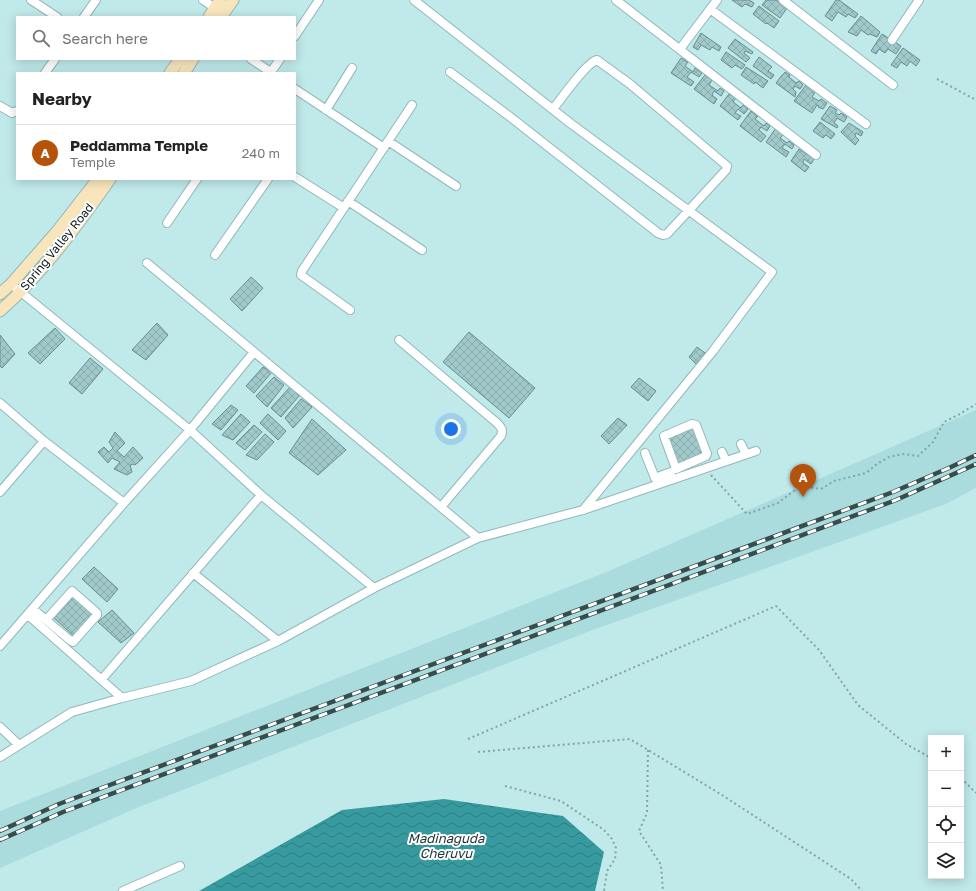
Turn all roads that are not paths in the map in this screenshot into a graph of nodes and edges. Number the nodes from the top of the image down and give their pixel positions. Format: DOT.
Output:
graph roads {
  1 [pos="31,0"];
  2 [pos="96,0"];
  3 [pos="203,0"];
  4 [pos="233,0"];
  5 [pos="319,0"];
  6 [pos="414,0"];
  7 [pos="616,0"];
  8 [pos="717,0"];
  9 [pos="783,0"];
  10 [pos="919,0"];
  11 [pos="710,9"];
  12 [pos="218,11"];
  13 [pos="55,16"];
  14 [pos="85,16"];
  15 [pos="296,34"];
  16 [pos="892,40"];
  17 [pos="680,49"];
  18 [pos="54,60"];
  19 [pos="179,60"];
  20 [pos="192,60"];
  21 [pos="252,60"];
  22 [pos="279,60"];
  23 [pos="352,68"];
  24 [pos="46,72"];
  25 [pos="171,72"];
  26 [pos="185,72"];
  27 [pos="270,72"];
  28 [pos="273,72"];
  29 [pos="450,72"];
  30 [pos="893,85"];
  31 [pos="296,90"];
  32 [pos="0,106"];
  33 [pos="412,106"];
  34 [pos="553,109"];
  35 [pos="326,110"];
  36 [pos="16,111"];
  37 [pos="866,124"];
  38 [pos="386,144"];
  39 [pos="816,155"];
  40 [pos="296,178"];
  41 [pos="97,180"];
  42 [pos="109,180"];
  43 [pos="196,180"];
  44 [pos="267,180"];
  45 [pos="456,186"];
  46 [pos="346,204"];
  47 [pos="689,210"];
  48 [pos="167,223"];
  49 [pos="422,250"];
  50 [pos="215,256"];
  51 [pos="147,263"];
  52 [pos="11,284"];
  53 [pos="20,293"];
  54 [pos="0,294"];
  55 [pos="350,310"];
  56 [pos="0,311"];
  57 [pos="399,340"];
  58 [pos="254,352"];
  59 [pos="0,403"];
  60 [pos="190,430"];
  61 [pos="44,441"];
  62 [pos="741,444"];
  63 [pos="756,451"];
  64 [pos="722,452"];
  65 [pos="645,453"];
  66 [pos="746,454"];
  67 [pos="696,460"];
  68 [pos="726,461"];
  69 [pos="702,469"];
  70 [pos="675,473"];
  71 [pos="657,481"];
  72 [pos="0,492"];
  73 [pos="261,495"];
  74 [pos="124,503"];
  75 [pos="441,507"];
  76 [pos="583,510"];
  77 [pos="478,538"];
  78 [pos="193,573"];
  79 [pos="374,588"];
  80 [pos="30,612"];
  81 [pos="46,620"];
  82 [pos="65,636"];
  83 [pos="278,641"];
  84 [pos="60,643"];
  85 [pos="0,646"];
  86 [pos="102,679"];
  87 [pos="122,698"];
  88 [pos="0,727"];
  89 [pos="19,745"];
  90 [pos="0,757"];
  91 [pos="180,866"];
  92 [pos="123,891"];
  1 -- 13 [label="street"];
  2 -- 14 [label="street"];
  3 -- 12 [label="street"];
  4 -- 12 [label="street"];
  5 -- 15 [label="street"];
  6 -- 34 [label="street"];
  7 -- 17 [label="street"];
  8 -- 11 [label="street"];
  9 -- 30 [label="street"];
  10 -- 16 [label="street"];
  11 -- 17 [label="street"];
  11 -- 37 [label="street"];
  17 -- 39 [label="street"];
  18 -- 24 [label="street"];
  19 -- 25 [label="street"];
  20 -- 26 [label="street"];
  21 -- 27 [label="street"];
  22 -- 28 [label="street"];
  23 -- 35 [label="street"];
  29 -- 47 [label="street"];
  31 -- 35 [label="street"];
  32 -- 36 [label="street"];
  33 -- 38 [label="street"];
  34 -- 47 [label="street"];
  34 -- 47 [label="street"];
  35 -- 38 [label="street"];
  38 -- 45 [label="street"];
  38 -- 46 [label="street"];
  40 -- 46 [label="street"];
  41 -- 52 [label="street, Spring Valley Road"];
  42 -- 53 [label="street, Spring Valley Road"];
  43 -- 48 [label="street"];
  44 -- 50 [label="street"];
  46 -- 49 [label="street"];
  46 -- 55 [label="street"];
  47 -- 76 [label="street"];
  51 -- 58 [label="street"];
  52 -- 53 [label="street"];
  52 -- 54 [label="street, Spring Valley Road"];
  53 -- 56 [label="street, Spring Valley Road"];
  53 -- 60 [label="street"];
  57 -- 75 [label="street"];
  58 -- 60 [label="street"];
  58 -- 75 [label="street"];
  59 -- 61 [label="street"];
  60 -- 73 [label="street"];
  60 -- 74 [label="street"];
  61 -- 72 [label="street"];
  61 -- 74 [label="street"];
  62 -- 66 [label="street"];
  63 -- 66 [label="street"];
  64 -- 68 [label="street"];
  65 -- 71 [label="street"];
  66 -- 68 [label="street"];
  67 -- 69 [label="street"];
  67 -- 70 [label="street"];
  67 -- 70 [label="street"];
  68 -- 69 [label="street"];
  69 -- 70 [label="street"];
  70 -- 71 [label="street"];
  71 -- 76 [label="street"];
  73 -- 78 [label="street"];
  73 -- 79 [label="street"];
  74 -- 80 [label="street"];
  75 -- 77 [label="street"];
  76 -- 77 [label="street"];
  77 -- 79 [label="street"];
  78 -- 83 [label="street"];
  78 -- 86 [label="street"];
  79 -- 83 [label="street"];
  80 -- 81 [label="street"];
  80 -- 84 [label="street"];
  80 -- 85 [label="street"];
  81 -- 82 [label="street"];
  81 -- 82 [label="street"];
  82 -- 84 [label="street"];
  83 -- 87 [label="street"];
  84 -- 86 [label="street"];
  86 -- 87 [label="street"];
  87 -- 89 [label="street"];
  88 -- 89 [label="street"];
  89 -- 90 [label="street"];
  91 -- 92 [label="street"];
}
